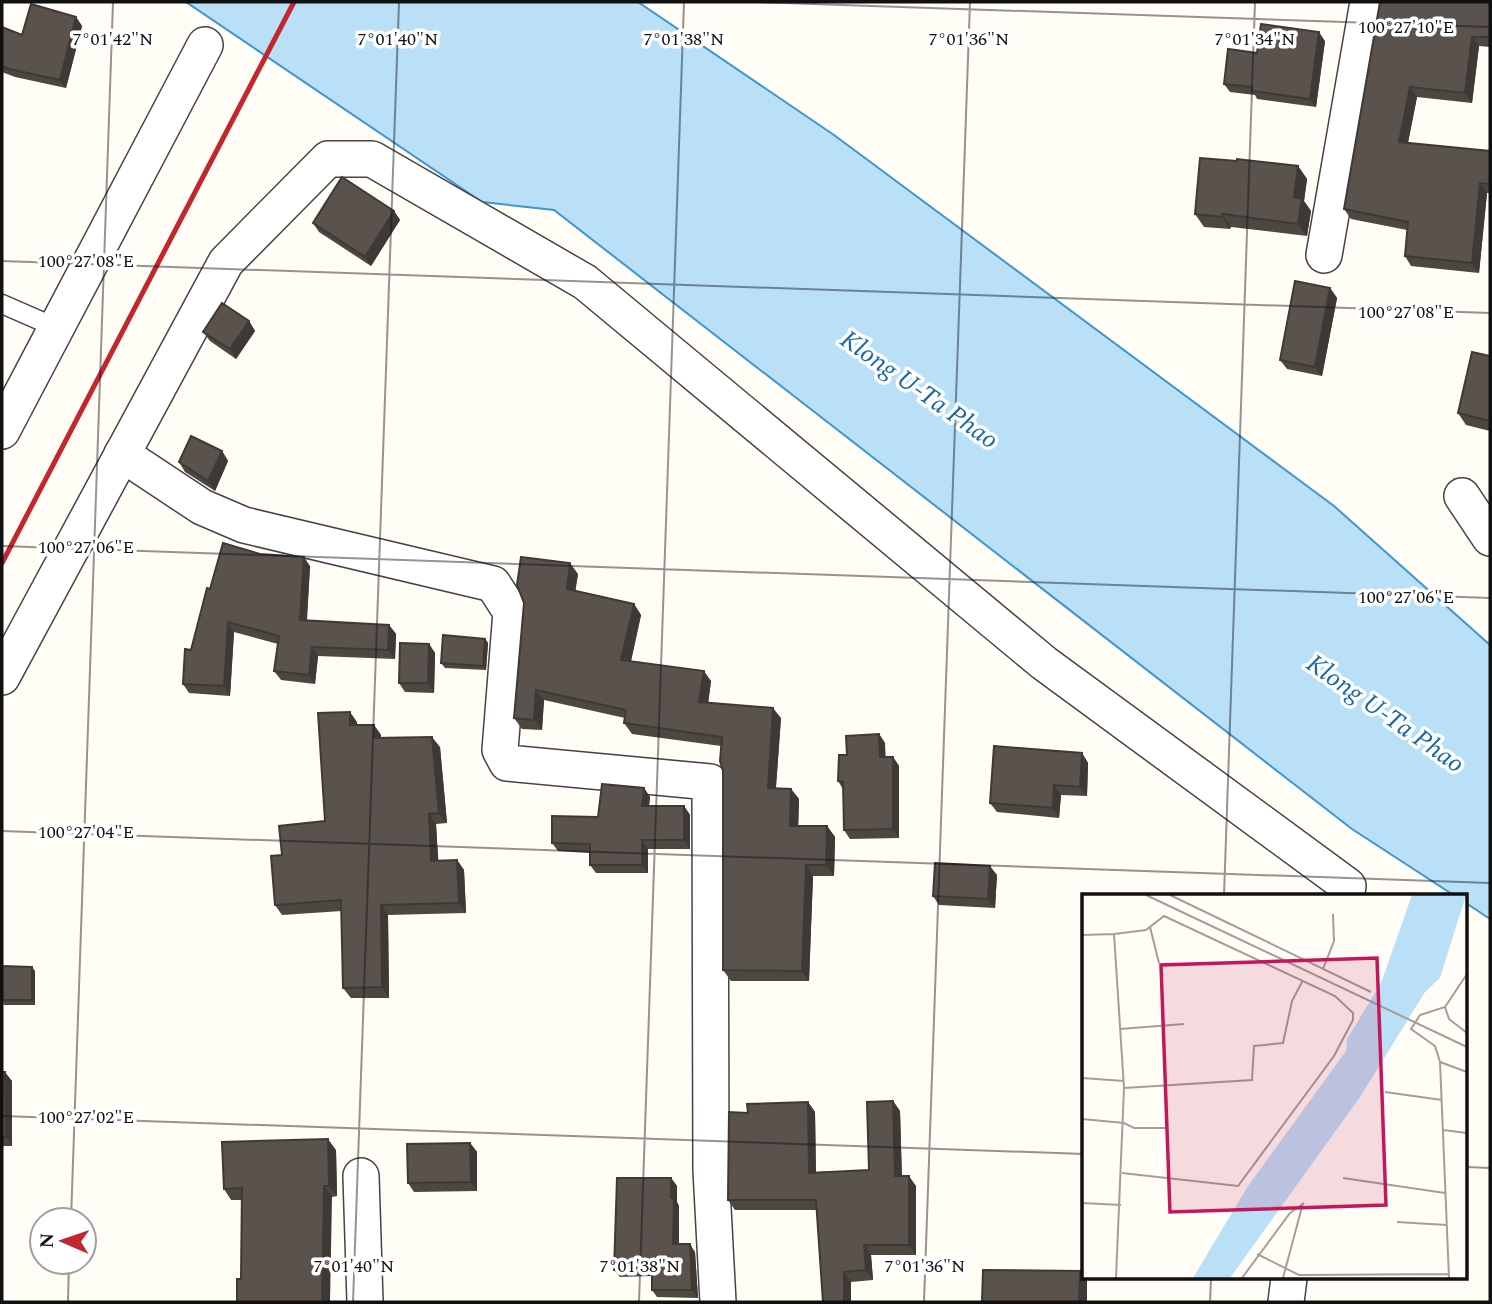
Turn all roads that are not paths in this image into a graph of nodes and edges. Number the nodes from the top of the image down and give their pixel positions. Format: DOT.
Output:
graph roads {
  1 [pos="1368,2"];
  2 [pos="205,46"];
  3 [pos="1324,255"];
  4 [pos="2,304"];
  5 [pos="57,328"];
  6 [pos="2,431"];
  7 [pos="122,454"];
  8 [pos="1490,503"];
  9 [pos="1490,538"];
  10 [pos="2,677"];
  11 [pos="1346,894"];
  12 [pos="361,1176"];
  13 [pos="1289,1280"];
  14 [pos="365,1302"];
  15 [pos="718,1302"];
  16 [pos="1286,1302"];
  1 -- 3 [label="street"];
  2 -- 5 [label="street"];
  4 -- 5 [label="lane"];
  5 -- 6 [label="street"];
  7 -- 10 [label="street"];
  7 -- 11 [label="street"];
  7 -- 15 [label="street"];
  8 -- 9 [label="street"];
  12 -- 14 [label="street"];
  13 -- 16 [label="street"];
}
